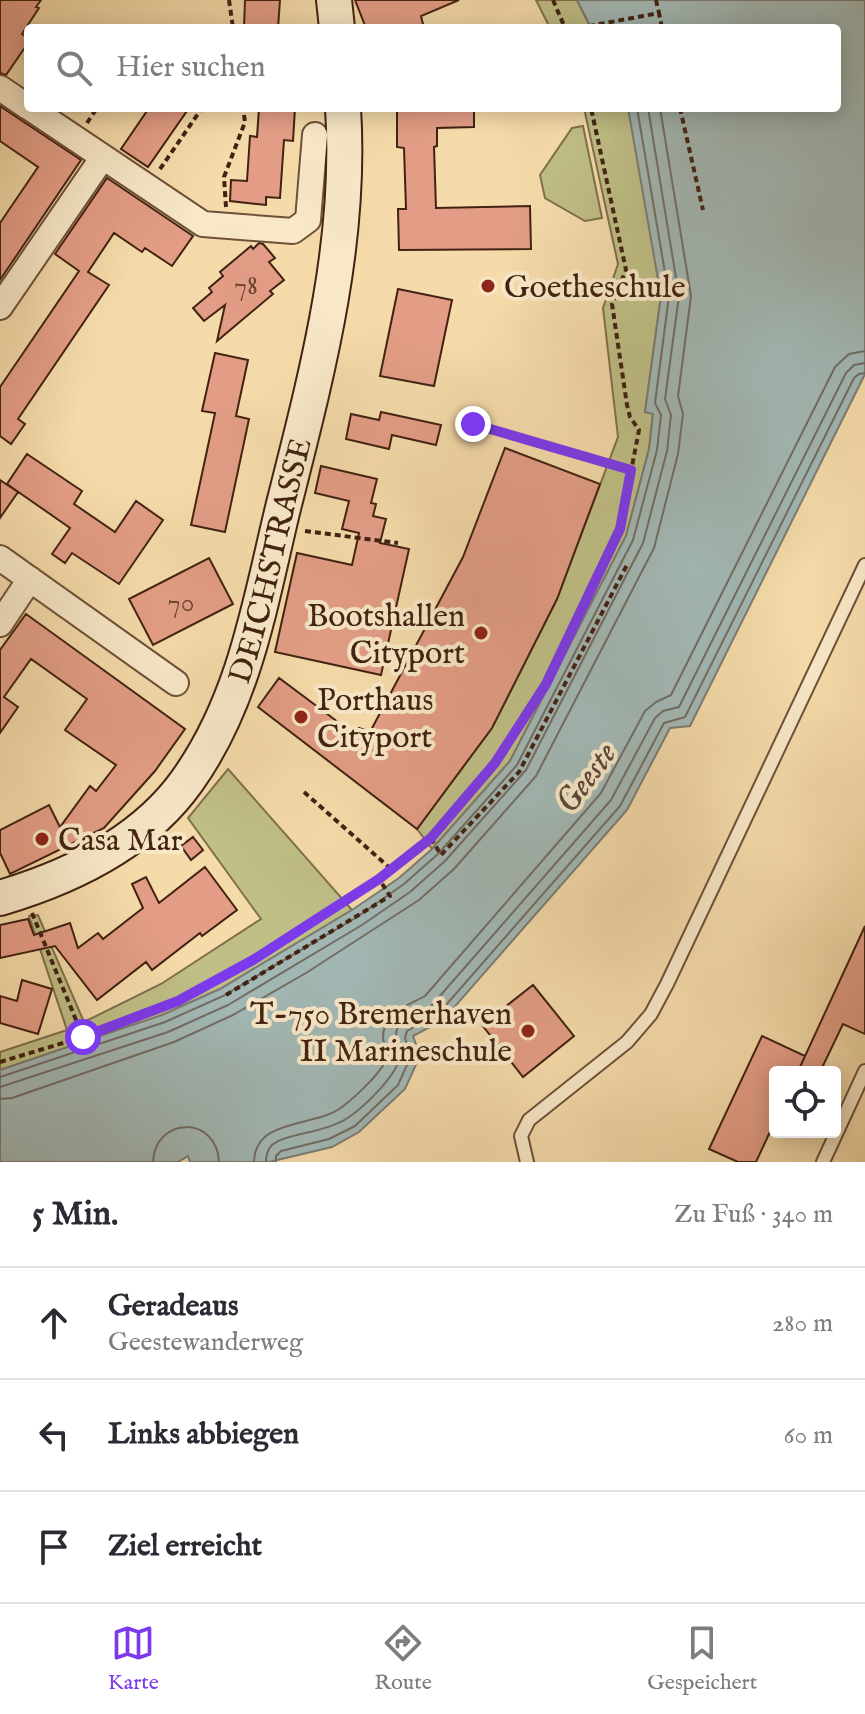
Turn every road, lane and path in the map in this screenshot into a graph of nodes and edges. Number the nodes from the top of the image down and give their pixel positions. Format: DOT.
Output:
graph roads {
  1 [pos="229,0"];
  2 [pos="334,0"];
  3 [pos="553,0"];
  4 [pos="656,0"];
  5 [pos="659,13"];
  6 [pos="232,24"];
  7 [pos="337,24"];
  8 [pos="563,24"];
  9 [pos="600,24"];
  10 [pos="661,24"];
  11 [pos="0,88"];
  12 [pos="24,104"];
  13 [pos="36,112"];
  14 [pos="199,112"];
  15 [pos="244,112"];
  16 [pos="343,112"];
  17 [pos="592,112"];
  18 [pos="681,112"];
  19 [pos="315,135"];
  20 [pos="103,157"];
  21 [pos="147,187"];
  22 [pos="703,210"];
  23 [pos="227,226"];
  24 [pos="0,307"];
  25 [pos="473,424"];
  26 [pos="631,470"];
  27 [pos="305,531"];
  28 [pos="398,543"];
  29 [pos="0,558"];
  30 [pos="628,563"];
  31 [pos="865,565"];
  32 [pos="30,579"];
  33 [pos="0,624"];
  34 [pos="176,683"];
  35 [pos="304,792"];
  36 [pos="431,838"];
  37 [pos="391,869"];
  38 [pos="379,879"];
  39 [pos="12,894"];
  40 [pos="226,995"];
  41 [pos="83,1037"];
  42 [pos="0,1062"];
  43 [pos="865,1071"];
  44 [pos="527,1162"];
  45 [pos="823,1162"];
  1 -- 6 [label="path"];
  2 -- 7 [label="main road"];
  3 -- 8 [label="path"];
  4 -- 5 [label="path"];
  5 -- 9 [label="path"];
  5 -- 10 [label="path"];
  11 -- 12 [label="street"];
  13 -- 20 [label="street"];
  14 -- 21 [label="path"];
  15 -- 23 [label="path"];
  16 -- 39 [label="main road, DEICHSTRASSE"];
  17 -- 26 [label="path"];
  18 -- 22 [label="path"];
  19 -- 23 [label="street"];
  20 -- 21 [label="street"];
  20 -- 24 [label="street"];
  21 -- 23 [label="street"];
  25 -- 26 [label="path"];
  26 -- 36 [label="path"];
  27 -- 28 [label="path"];
  29 -- 32 [label="street"];
  30 -- 36 [label="path"];
  31 -- 44 [label="lane"];
  32 -- 33 [label="street"];
  32 -- 34 [label="street"];
  35 -- 37 [label="path"];
  36 -- 37 [label="path"];
  37 -- 38 [label="path"];
  38 -- 40 [label="path"];
  38 -- 41 [label="path"];
  39 -- 41 [label="path"];
  41 -- 42 [label="path"];
  43 -- 45 [label="lane"];
}
